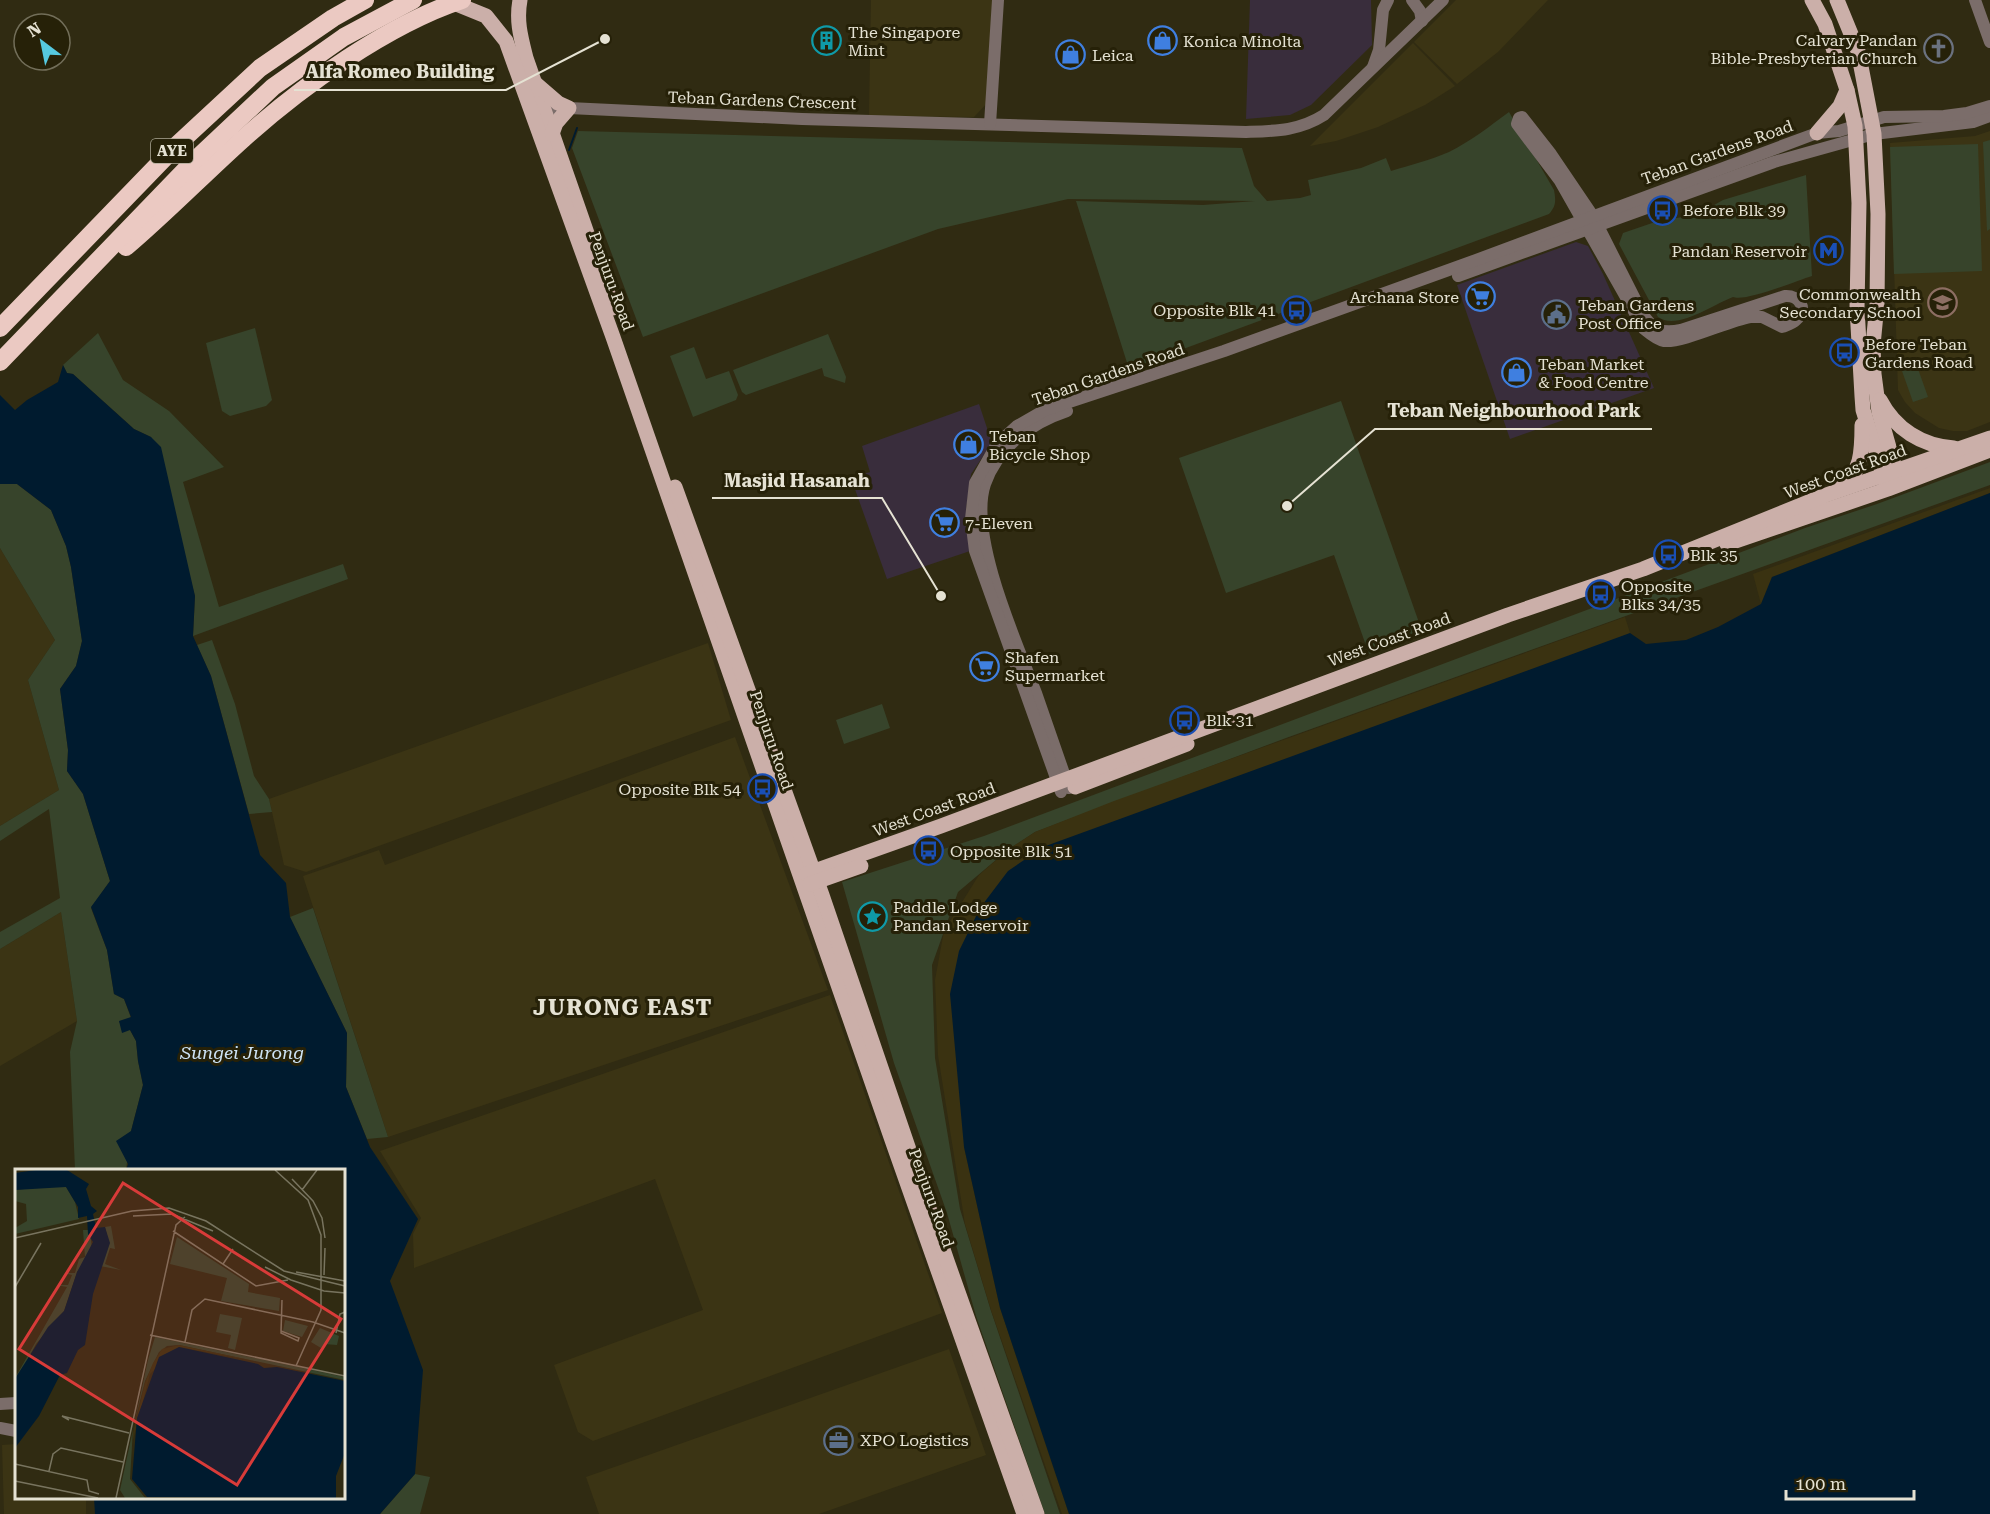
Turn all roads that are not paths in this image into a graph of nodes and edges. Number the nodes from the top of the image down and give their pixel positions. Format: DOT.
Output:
graph roads {
  1 [pos="365,0"];
  2 [pos="413,0"];
  3 [pos="520,0"];
  4 [pos="998,0"];
  5 [pos="1389,0"];
  6 [pos="1412,0"];
  7 [pos="1443,0"];
  8 [pos="1812,0"];
  9 [pos="1837,0"];
  10 [pos="1975,0"];
  11 [pos="458,1"];
  12 [pos="1422,21"];
  13 [pos="1990,42"];
  14 [pos="1373,69"];
  15 [pos="536,84"];
  16 [pos="1846,90"];
  17 [pos="1990,106"];
  18 [pos="569,108"];
  19 [pos="538,109"];
  20 [pos="1990,116"];
  21 [pos="990,124"];
  22 [pos="1873,127"];
  23 [pos="1816,133"];
  24 [pos="1855,133"];
  25 [pos="552,134"];
  26 [pos="1591,223"];
  27 [pos="49,313"];
  28 [pos="0,328"];
  29 [pos="0,362"];
  30 [pos="1876,392"];
  31 [pos="1863,410"];
  32 [pos="1990,438"];
  33 [pos="1958,449"];
  34 [pos="1990,450"];
  35 [pos="661,464"];
  36 [pos="1892,480"];
  37 [pos="1826,495"];
  38 [pos="1064,786"];
  39 [pos="809,879"];
  40 [pos="15,1403"];
  41 [pos="0,1404"];
  42 [pos="0,1428"];
  43 [pos="15,1431"];
  44 [pos="1024,1514"];
  45 [pos="1036,1514"];
  1 -- 28 [label="highway, AYE"];
  2 -- 27 [label="highway, AYE"];
  3 -- 15 [label="main road, Penjuru Road"];
  4 -- 21 [label="street"];
  5 -- 14 [label="street"];
  6 -- 12 [label="street"];
  7 -- 12 [label="street, Teban Gardens Crescent"];
  8 -- 16 [label="main road"];
  9 -- 22 [label="main road"];
  10 -- 13 [label="street"];
  11 -- 19 [label="main road, Penjuru Road"];
  11 -- 27 [label="highway"];
  12 -- 14 [label="street, Teban Gardens Crescent"];
  14 -- 21 [label="street, Teban Gardens Crescent"];
  15 -- 18 [label="main road"];
  15 -- 19 [label="main road, Penjuru Road"];
  16 -- 23 [label="main road"];
  16 -- 24 [label="main road"];
  17 -- 22 [label="street"];
  18 -- 19 [label="street, Teban Gardens Crescent"];
  18 -- 21 [label="street, Teban Gardens Crescent"];
  18 -- 25 [label="main road"];
  19 -- 25 [label="main road, Penjuru Road"];
  19 -- 35 [label="main road, Penjuru Road"];
  20 -- 22 [label="street"];
  22 -- 24 [label="street"];
  22 -- 30 [label="main road"];
  23 -- 24 [label="street, Teban Gardens Road"];
  23 -- 26 [label="street, Teban Gardens Road"];
  24 -- 26 [label="street, Teban Gardens Road"];
  24 -- 31 [label="main road"];
  25 -- 35 [label="main road, Penjuru Road"];
  26 -- 26 [label="street"];
  26 -- 26 [label="street"];
  26 -- 38 [label="street, Teban Gardens Road"];
  27 -- 29 [label="highway, AYE"];
  30 -- 33 [label="main road"];
  30 -- 36 [label="main road"];
  31 -- 36 [label="main road"];
  31 -- 37 [label="main road"];
  32 -- 33 [label="main road, West Coast Road"];
  33 -- 36 [label="main road, West Coast Road"];
  34 -- 36 [label="main road, West Coast Road"];
  35 -- 39 [label="main road, Penjuru Road"];
  36 -- 37 [label="main road, West Coast Road"];
  36 -- 38 [label="main road, West Coast Road"];
  37 -- 38 [label="main road, West Coast Road"];
  38 -- 39 [label="main road, West Coast Road"];
  39 -- 44 [label="main road, Penjuru Road"];
  39 -- 45 [label="main road, Penjuru Road"];
  40 -- 41 [label="street"];
  42 -- 43 [label="street"];
}
